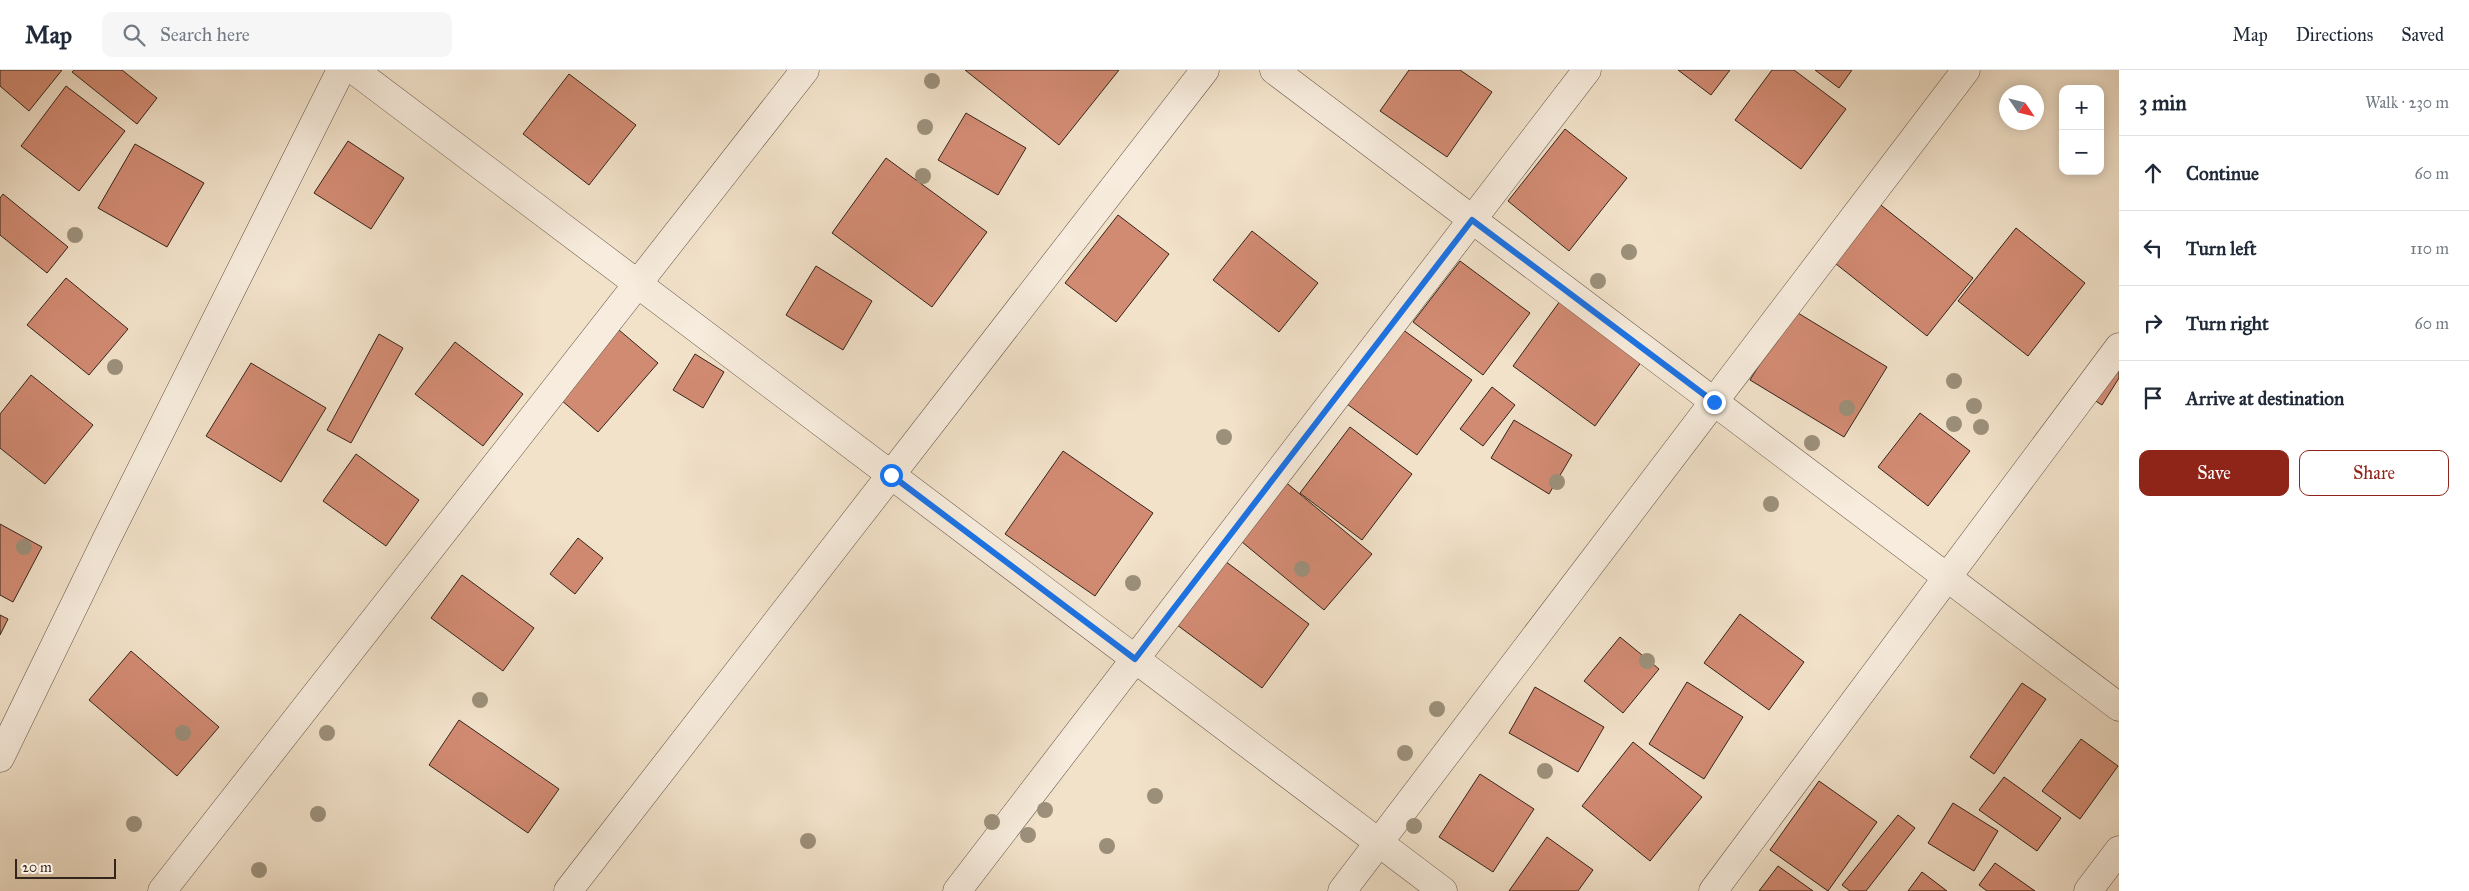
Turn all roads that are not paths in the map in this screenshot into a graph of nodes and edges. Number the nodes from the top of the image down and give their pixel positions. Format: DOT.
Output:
graph roads {
  1 [pos="341,70"];
  2 [pos="354,70"];
  3 [pos="805,70"];
  4 [pos="1205,70"];
  5 [pos="1274,70"];
  6 [pos="1587,70"];
  7 [pos="1966,70"];
  8 [pos="1472,220"];
  9 [pos="636,283"];
  10 [pos="2119,347"];
  11 [pos="1714,402"];
  12 [pos="891,475"];
  13 [pos="1947,577"];
  14 [pos="1135,659"];
  15 [pos="2119,707"];
  16 [pos="0,758"];
  17 [pos="1379,843"];
  18 [pos="2119,850"];
  19 [pos="162,891"];
  20 [pos="568,891"];
  21 [pos="957,891"];
  22 [pos="1342,891"];
  23 [pos="1443,891"];
  24 [pos="1713,891"];
  25 [pos="2088,891"];
  1 -- 16 [label="street"];
  2 -- 9 [label="street"];
  3 -- 9 [label="street"];
  4 -- 12 [label="street"];
  5 -- 8 [label="street"];
  6 -- 8 [label="street"];
  7 -- 11 [label="street"];
  8 -- 11 [label="street"];
  8 -- 14 [label="street"];
  9 -- 12 [label="street"];
  9 -- 19 [label="street"];
  10 -- 13 [label="street"];
  11 -- 13 [label="street"];
  11 -- 17 [label="street"];
  12 -- 14 [label="street"];
  12 -- 20 [label="street"];
  13 -- 15 [label="street"];
  13 -- 24 [label="street"];
  14 -- 17 [label="street"];
  14 -- 21 [label="street"];
  17 -- 22 [label="street"];
  17 -- 23 [label="street"];
  18 -- 25 [label="street"];
}
